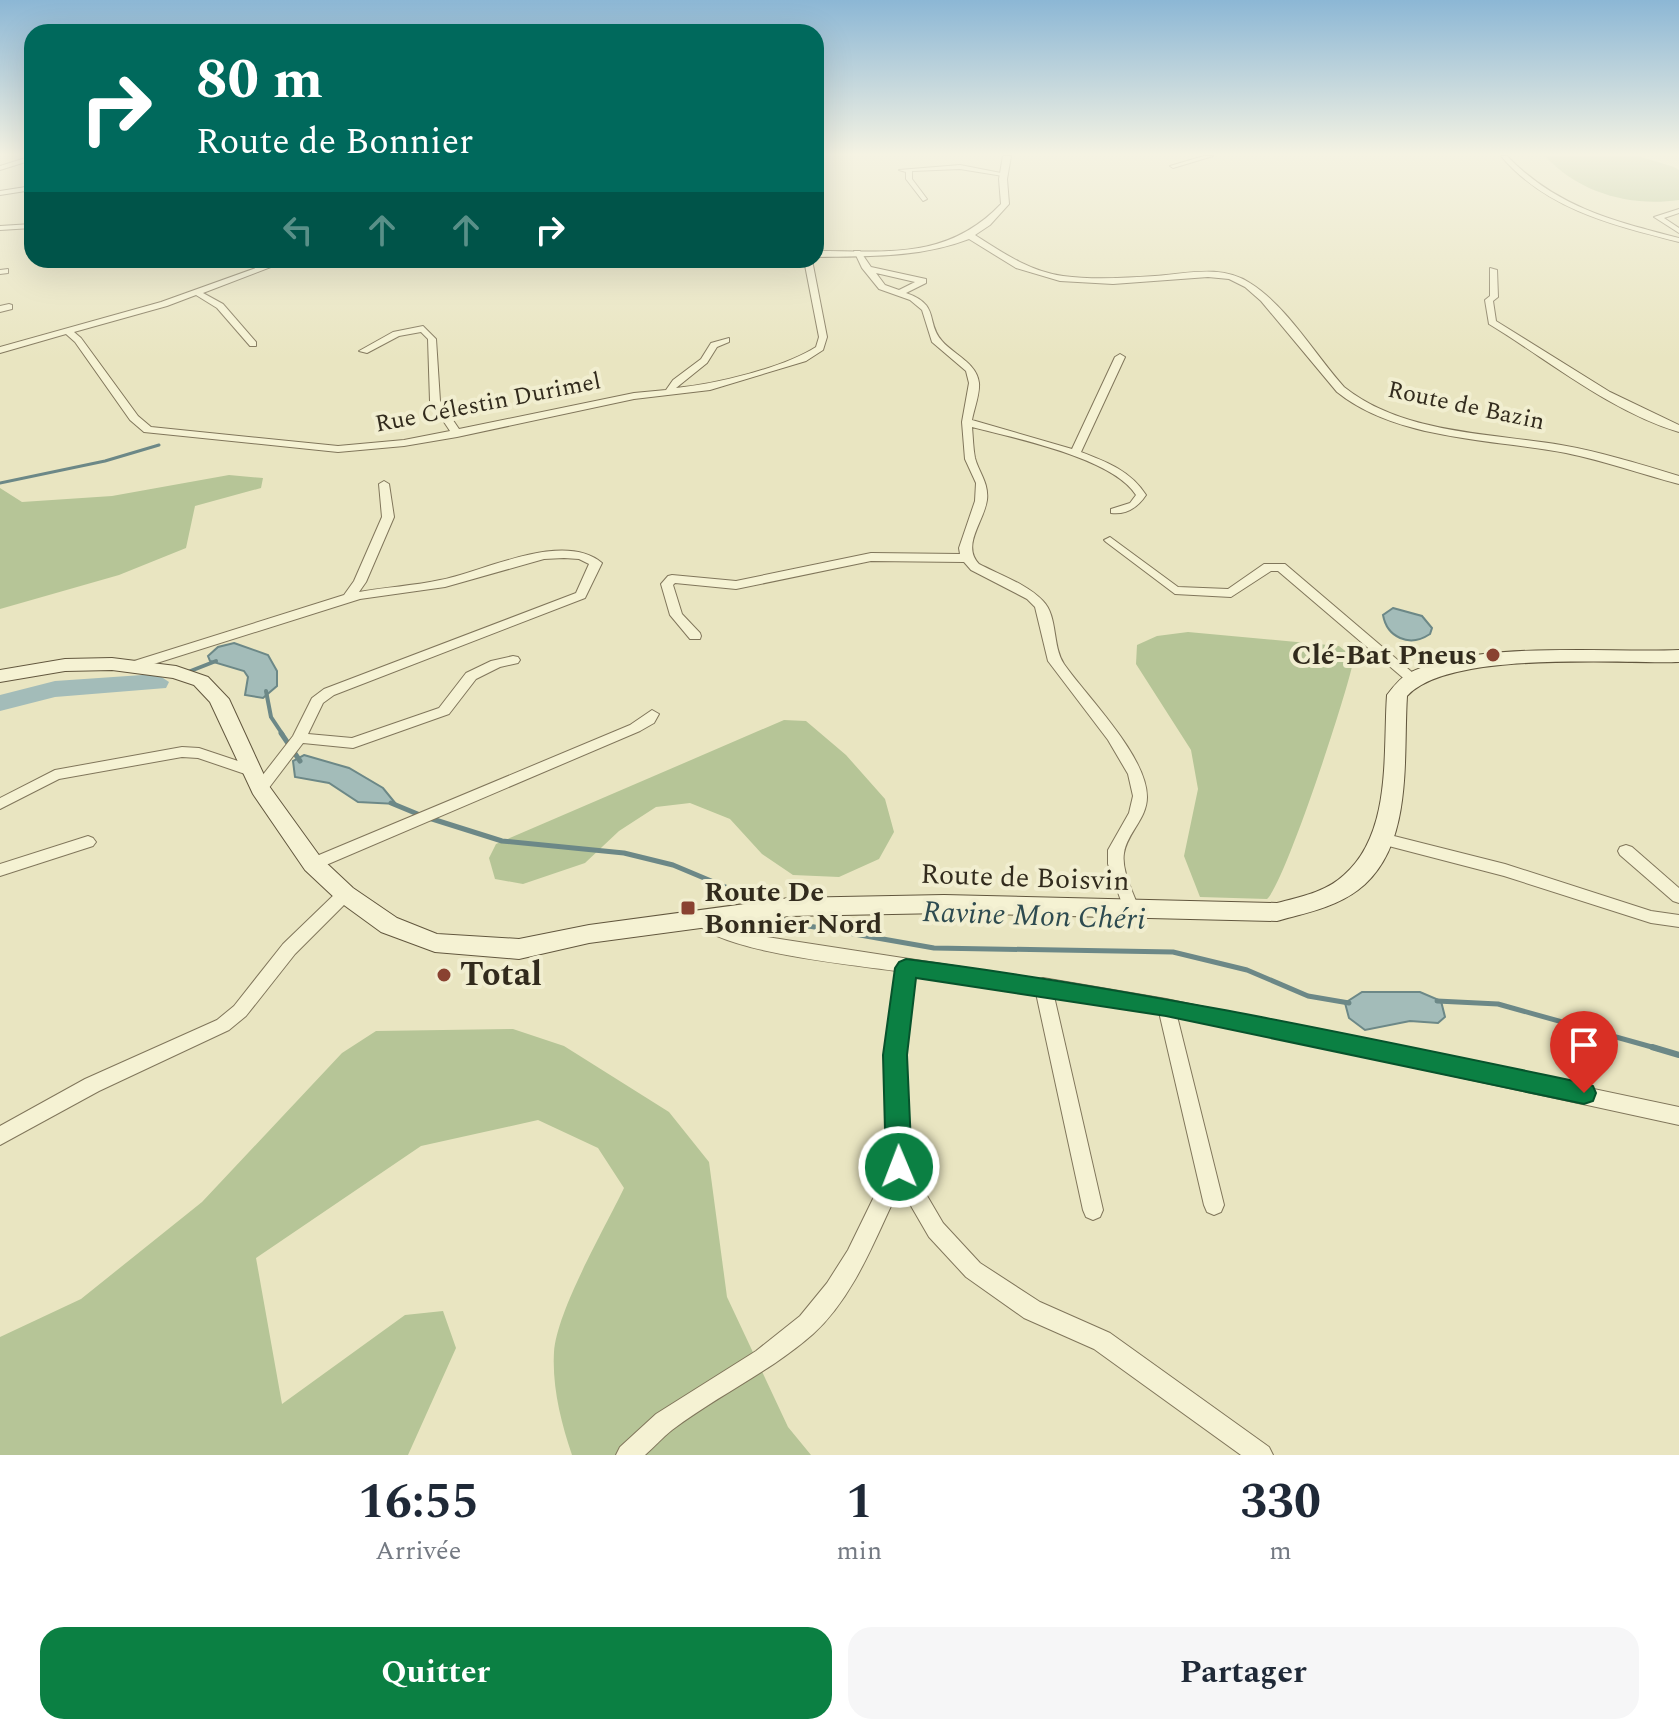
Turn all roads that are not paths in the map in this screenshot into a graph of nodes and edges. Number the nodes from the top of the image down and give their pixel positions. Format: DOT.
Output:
graph roads {
  1 [pos="988,224"];
  2 [pos="1624,224"];
  3 [pos="24,226"];
  4 [pos="0,228"];
  5 [pos="975,239"];
  6 [pos="1679,240"];
  7 [pos="857,253"];
  8 [pos="824,254"];
  9 [pos="260,268"];
  10 [pos="810,268"];
  11 [pos="866,268"];
  12 [pos="1493,270"];
  13 [pos="198,293"];
  14 [pos="898,294"];
  15 [pos="67,331"];
  16 [pos="726,340"];
  17 [pos="253,344"];
  18 [pos="0,350"];
  19 [pos="364,351"];
  20 [pos="1120,357"];
  21 [pos="669,392"];
  22 [pos="967,422"];
  23 [pos="1679,429"];
  24 [pos="457,434"];
  25 [pos="1075,454"];
  26 [pos="1679,480"];
  27 [pos="384,484"];
  28 [pos="1115,511"];
  29 [pos="1110,540"];
  30 [pos="967,558"];
  31 [pos="348,598"];
  32 [pos="695,636"];
  33 [pos="1679,656"];
  34 [pos="513,660"];
  35 [pos="136,665"];
  36 [pos="0,676"];
  37 [pos="1413,679"];
  38 [pos="652,714"];
  39 [pos="299,738"];
  40 [pos="254,780"];
  41 [pos="0,804"];
  42 [pos="1382,839"];
  43 [pos="88,842"];
  44 [pos="1626,851"];
  45 [pos="313,864"];
  46 [pos="0,870"];
  47 [pos="345,894"];
  48 [pos="1679,897"];
  49 [pos="1132,911"];
  50 [pos="702,920"];
  51 [pos="1679,921"];
  52 [pos="906,968"];
  53 [pos="1043,985"];
  54 [pos="1166,1006"];
  55 [pos="1679,1116"];
  56 [pos="0,1136"];
  57 [pos="899,1167"];
  58 [pos="1214,1205"];
  59 [pos="1093,1210"];
  60 [pos="628,1455"];
  61 [pos="1261,1455"];
  1 -- 5 [label="street"];
  2 -- 6 [label="street"];
  3 -- 4 [label="street"];
  5 -- 7 [label="street"];
  5 -- 26 [label="street, Route de Bazin"];
  7 -- 8 [label="street"];
  7 -- 11 [label="street"];
  9 -- 13 [label="street"];
  10 -- 21 [label="street, Rue Célestin Durimel"];
  11 -- 14 [label="street"];
  11 -- 14 [label="street"];
  12 -- 23 [label="street"];
  13 -- 15 [label="street"];
  13 -- 17 [label="street"];
  14 -- 22 [label="street"];
  15 -- 18 [label="street"];
  15 -- 24 [label="street, Rue Célestin Durimel"];
  16 -- 21 [label="street"];
  19 -- 24 [label="street"];
  20 -- 25 [label="street"];
  21 -- 24 [label="street, Rue Célestin Durimel"];
  22 -- 25 [label="street"];
  22 -- 30 [label="street"];
  25 -- 28 [label="street"];
  27 -- 31 [label="street"];
  29 -- 37 [label="street"];
  30 -- 32 [label="street"];
  30 -- 49 [label="street"];
  31 -- 35 [label="street"];
  31 -- 39 [label="street"];
  33 -- 37 [label="main road"];
  34 -- 39 [label="street"];
  35 -- 36 [label="main road, Route de Boisvin"];
  35 -- 40 [label="main road, Route de Boisvin"];
  37 -- 42 [label="main road, Route de Boisvin"];
  38 -- 45 [label="street"];
  39 -- 40 [label="street"];
  40 -- 41 [label="street"];
  40 -- 45 [label="main road, Route de Boisvin"];
  42 -- 49 [label="main road, Route de Boisvin"];
  42 -- 51 [label="street"];
  43 -- 46 [label="street"];
  44 -- 48 [label="street"];
  45 -- 47 [label="main road, Route de Boisvin"];
  47 -- 50 [label="main road, Route de Boisvin"];
  47 -- 56 [label="street"];
  49 -- 50 [label="main road, Route de Boisvin"];
  50 -- 52 [label="street"];
  52 -- 53 [label="street"];
  52 -- 57 [label="street"];
  53 -- 54 [label="street"];
  53 -- 59 [label="street"];
  54 -- 55 [label="street"];
  54 -- 58 [label="street"];
  57 -- 60 [label="street"];
  57 -- 61 [label="street"];
}
